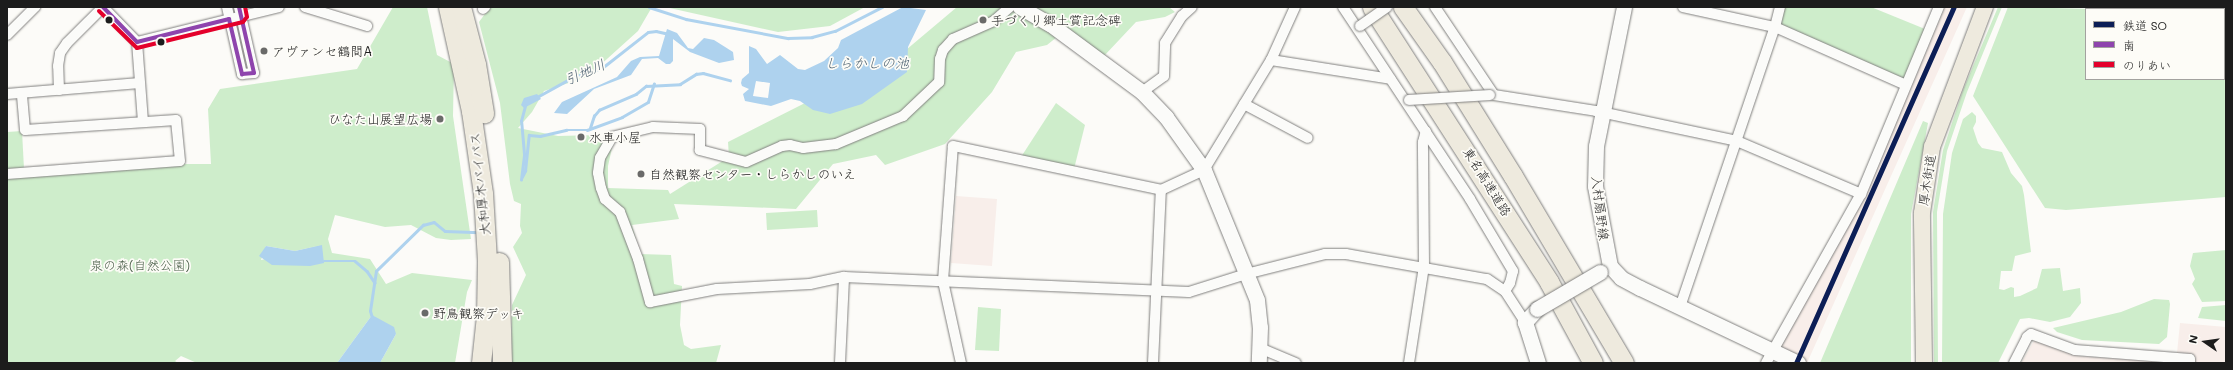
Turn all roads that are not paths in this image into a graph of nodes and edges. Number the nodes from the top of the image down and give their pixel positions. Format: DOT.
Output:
graph roads {
  1 [pos="34,7"];
  2 [pos="103,7"];
  3 [pos="227,7"];
  4 [pos="279,7"];
  5 [pos="463,7"];
  6 [pos="1010,7"];
  7 [pos="1020,7"];
  8 [pos="1192,7"];
  9 [pos="1295,7"];
  10 [pos="1343,7"];
  11 [pos="1372,7"];
  12 [pos="1387,7"];
  13 [pos="1404,7"];
  14 [pos="1435,7"];
  15 [pos="1624,7"];
  16 [pos="1683,7"];
  17 [pos="1780,7"];
  18 [pos="1939,7"];
  19 [pos="1985,7"];
  20 [pos="310,8"];
  21 [pos="240,12"];
  22 [pos="230,19"];
  23 [pos="367,26"];
  24 [pos="1358,27"];
  25 [pos="1775,27"];
  26 [pos="7,35"];
  27 [pos="137,42"];
  28 [pos="1271,60"];
  29 [pos="1392,79"];
  30 [pos="140,83"];
  31 [pos="1906,85"];
  32 [pos="59,90"];
  33 [pos="1142,92"];
  34 [pos="22,93"];
  35 [pos="7,94"];
  36 [pos="1492,95"];
  37 [pos="1407,100"];
  38 [pos="1244,104"];
  39 [pos="477,110"];
  40 [pos="1601,112"];
  41 [pos="142,122"];
  42 [pos="1426,131"];
  43 [pos="1308,138"];
  44 [pos="1737,141"];
  45 [pos="1204,170"];
  46 [pos="7,174"];
  47 [pos="1162,190"];
  48 [pos="1861,194"];
  49 [pos="1424,266"];
  50 [pos="1605,269"];
  51 [pos="1246,274"];
  52 [pos="844,277"];
  53 [pos="943,281"];
  54 [pos="1156,291"];
  55 [pos="1505,291"];
  56 [pos="1680,307"];
  57 [pos="492,316"];
  58 [pos="1525,322"];
  59 [pos="1259,356"];
  60 [pos="1769,357"];
  61 [pos="473,363"];
  62 [pos="481,363"];
  63 [pos="494,363"];
  64 [pos="502,363"];
  65 [pos="840,363"];
  66 [pos="961,363"];
  67 [pos="1154,363"];
  68 [pos="1296,363"];
  69 [pos="1409,363"];
  70 [pos="1538,363"];
  71 [pos="1593,363"];
  72 [pos="1624,363"];
  73 [pos="1798,363"];
  74 [pos="1924,363"];
  75 [pos="2014,363"];
  76 [pos="2190,363"];
  1 -- 26 [label="street"];
  2 -- 27 [label="street"];
  2 -- 32 [label="street"];
  3 -- 22 [label="street"];
  4 -- 21 [label="street"];
  5 -- 39 [label="highway, 大和厚木バイパス"];
  5 -- 39 [label="highway, 大和厚木バイパス"];
  6 -- 52 [label="street"];
  7 -- 33 [label="street"];
  8 -- 33 [label="street"];
  9 -- 28 [label="street"];
  10 -- 24 [label="street"];
  11 -- 71 [label="highway, 東名高速道路"];
  12 -- 24 [label="street, bridge"];
  13 -- 72 [label="highway, 東名高速道路"];
  14 -- 36 [label="street"];
  15 -- 40 [label="street, 入村扇野線"];
  16 -- 25 [label="street"];
  17 -- 25 [label="street"];
  18 -- 31 [label="street"];
  19 -- 74 [label="main road, 厚木街道"];
  20 -- 23 [label="street"];
  21 -- 22 [label="street"];
  21 -- 22 [label="street"];
  22 -- 27 [label="street"];
  24 -- 29 [label="street"];
  25 -- 31 [label="street"];
  25 -- 44 [label="street"];
  27 -- 30 [label="street"];
  28 -- 29 [label="street"];
  28 -- 38 [label="street"];
  29 -- 37 [label="street"];
  30 -- 32 [label="street"];
  30 -- 41 [label="street"];
  31 -- 48 [label="street"];
  32 -- 34 [label="street"];
  33 -- 45 [label="street"];
  34 -- 35 [label="street"];
  34 -- 41 [label="street"];
  36 -- 37 [label="street, bridge"];
  36 -- 40 [label="street"];
  37 -- 42 [label="street"];
  38 -- 43 [label="street"];
  38 -- 45 [label="street"];
  39 -- 57 [label="highway, 大和厚木バイパス"];
  40 -- 44 [label="street"];
  40 -- 50 [label="street, 入村扇野線"];
  41 -- 46 [label="street"];
  42 -- 49 [label="street"];
  42 -- 55 [label="street"];
  44 -- 48 [label="street"];
  44 -- 56 [label="street"];
  45 -- 47 [label="street"];
  45 -- 51 [label="street"];
  47 -- 53 [label="street"];
  47 -- 54 [label="street"];
  48 -- 60 [label="street"];
  49 -- 51 [label="street"];
  49 -- 55 [label="street"];
  49 -- 69 [label="street"];
  50 -- 56 [label="street"];
  50 -- 58 [label="street, bridge"];
  51 -- 54 [label="street"];
  51 -- 59 [label="street"];
  52 -- 53 [label="street"];
  52 -- 65 [label="street"];
  53 -- 54 [label="street"];
  53 -- 66 [label="street"];
  54 -- 67 [label="street"];
  55 -- 58 [label="street"];
  56 -- 60 [label="street"];
  57 -- 61 [label="highway"];
  57 -- 62 [label="highway, 大和厚木バイパス"];
  57 -- 63 [label="highway, 大和厚木バイパス"];
  57 -- 64 [label="highway"];
  58 -- 70 [label="street"];
  59 -- 68 [label="street"];
  60 -- 73 [label="street"];
  75 -- 76 [label="street"];
}
